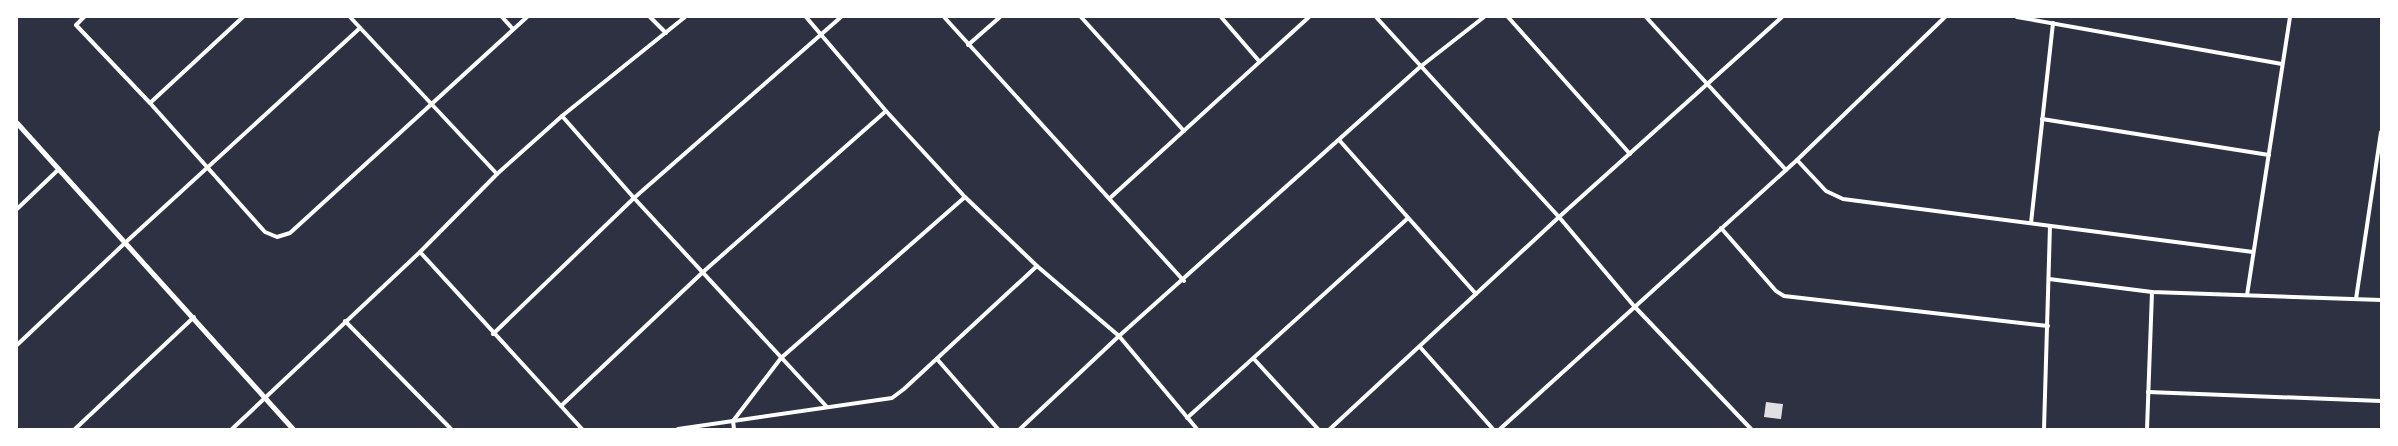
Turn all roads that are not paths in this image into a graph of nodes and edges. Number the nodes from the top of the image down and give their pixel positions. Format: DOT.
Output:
graph roads {
  1 [pos="84,17"];
  2 [pos="243,17"];
  3 [pos="350,17"];
  4 [pos="502,17"];
  5 [pos="526,17"];
  6 [pos="650,17"];
  7 [pos="684,17"];
  8 [pos="806,17"];
  9 [pos="841,17"];
  10 [pos="944,17"];
  11 [pos="1000,17"];
  12 [pos="1081,17"];
  13 [pos="1221,17"];
  14 [pos="1309,17"];
  15 [pos="1376,17"];
  16 [pos="1484,17"];
  17 [pos="1508,17"];
  18 [pos="1646,17"];
  19 [pos="1782,17"];
  20 [pos="1945,17"];
  21 [pos="2017,17"];
  22 [pos="2290,17"];
  23 [pos="1941,19"];
  24 [pos="2053,23"];
  25 [pos="360,28"];
  26 [pos="513,29"];
  27 [pos="666,33"];
  28 [pos="821,33"];
  29 [pos="968,45"];
  30 [pos="1259,61"];
  31 [pos="2282,64"];
  32 [pos="1420,67"];
  33 [pos="1708,84"];
  34 [pos="150,103"];
  35 [pos="430,103"];
  36 [pos="886,111"];
  37 [pos="562,116"];
  38 [pos="2042,120"];
  39 [pos="17,123"];
  40 [pos="1184,131"];
  41 [pos="2381,132"];
  42 [pos="1340,141"];
  43 [pos="1630,154"];
  44 [pos="2269,155"];
  45 [pos="1797,160"];
  46 [pos="60,169"];
  47 [pos="208,169"];
  48 [pos="1786,170"];
  49 [pos="497,174"];
  50 [pos="965,197"];
  51 [pos="634,198"];
  52 [pos="1110,198"];
  53 [pos="17,209"];
  54 [pos="1559,217"];
  55 [pos="1407,219"];
  56 [pos="2031,223"];
  57 [pos="2050,226"];
  58 [pos="1721,228"];
  59 [pos="126,242"];
  60 [pos="420,252"];
  61 [pos="2253,252"];
  62 [pos="1037,266"];
  63 [pos="703,272"];
  64 [pos="2050,279"];
  65 [pos="1184,281"];
  66 [pos="2152,292"];
  67 [pos="1476,294"];
  68 [pos="2248,295"];
  69 [pos="2356,299"];
  70 [pos="2381,300"];
  71 [pos="1634,306"];
  72 [pos="194,317"];
  73 [pos="345,321"];
  74 [pos="2048,326"];
  75 [pos="494,334"];
  76 [pos="1119,336"];
  77 [pos="17,346"];
  78 [pos="1420,347"];
  79 [pos="781,358"];
  80 [pos="937,359"];
  81 [pos="1254,360"];
  82 [pos="2148,392"];
  83 [pos="265,399"];
  84 [pos="2381,401"];
  85 [pos="561,406"];
  86 [pos="827,407"];
  87 [pos="1187,418"];
  88 [pos="733,421"];
  89 [pos="75,429"];
  90 [pos="232,429"];
  91 [pos="293,429"];
  92 [pos="451,429"];
  93 [pos="582,429"];
  94 [pos="678,429"];
  95 [pos="734,429"];
  96 [pos="998,429"];
  97 [pos="1020,429"];
  98 [pos="1197,429"];
  99 [pos="1318,429"];
  100 [pos="1330,429"];
  101 [pos="1493,429"];
  102 [pos="1500,429"];
  103 [pos="1751,429"];
  104 [pos="2044,429"];
  105 [pos="2147,429"];
  1 -- 34 [label="street"];
  2 -- 34 [label="street"];
  3 -- 25 [label="street"];
  4 -- 26 [label="street"];
  5 -- 26 [label="street"];
  6 -- 27 [label="street"];
  7 -- 27 [label="street"];
  8 -- 28 [label="street"];
  9 -- 28 [label="street"];
  10 -- 29 [label="street"];
  11 -- 29 [label="street"];
  12 -- 40 [label="street"];
  13 -- 30 [label="street"];
  14 -- 30 [label="street"];
  15 -- 32 [label="street"];
  16 -- 32 [label="street"];
  17 -- 43 [label="street"];
  18 -- 33 [label="street"];
  19 -- 33 [label="street"];
  20 -- 23 [label="street"];
  21 -- 24 [label="street"];
  22 -- 31 [label="street"];
  23 -- 45 [label="street"];
  24 -- 31 [label="street"];
  24 -- 38 [label="street"];
  25 -- 35 [label="street"];
  25 -- 47 [label="street"];
  26 -- 35 [label="street"];
  27 -- 37 [label="street"];
  28 -- 36 [label="street"];
  28 -- 51 [label="street"];
  29 -- 52 [label="street"];
  30 -- 40 [label="street"];
  31 -- 44 [label="street"];
  32 -- 42 [label="street"];
  32 -- 54 [label="street"];
  33 -- 43 [label="street"];
  33 -- 48 [label="street"];
  34 -- 47 [label="street"];
  35 -- 47 [label="street"];
  35 -- 49 [label="street"];
  36 -- 50 [label="street"];
  36 -- 63 [label="street"];
  37 -- 49 [label="street"];
  37 -- 51 [label="street"];
  38 -- 44 [label="street"];
  38 -- 56 [label="street"];
  39 -- 46 [label="street"];
  40 -- 52 [label="street"];
  41 -- 69 [label="street"];
  42 -- 55 [label="street"];
  42 -- 65 [label="street"];
  43 -- 54 [label="street"];
  44 -- 61 [label="street"];
  45 -- 48 [label="street"];
  45 -- 56 [label="street"];
  46 -- 53 [label="street"];
  46 -- 59 [label="street"];
  47 -- 59 [label="street"];
  48 -- 58 [label="street"];
  49 -- 60 [label="street"];
  50 -- 62 [label="street"];
  50 -- 79 [label="street"];
  51 -- 63 [label="street"];
  51 -- 75 [label="street"];
  52 -- 65 [label="street"];
  54 -- 67 [label="street"];
  54 -- 71 [label="street"];
  55 -- 67 [label="street"];
  55 -- 81 [label="street"];
  56 -- 57 [label="street"];
  57 -- 61 [label="street"];
  57 -- 64 [label="street"];
  58 -- 71 [label="street"];
  58 -- 74 [label="street"];
  59 -- 72 [label="street"];
  59 -- 77 [label="street"];
  60 -- 73 [label="street"];
  60 -- 75 [label="street"];
  61 -- 68 [label="street"];
  62 -- 76 [label="street"];
  62 -- 80 [label="street"];
  63 -- 79 [label="street"];
  63 -- 85 [label="street"];
  64 -- 66 [label="street"];
  64 -- 74 [label="street"];
  65 -- 76 [label="street"];
  66 -- 68 [label="street"];
  66 -- 82 [label="street"];
  67 -- 78 [label="street"];
  68 -- 69 [label="street"];
  69 -- 70 [label="street"];
  71 -- 102 [label="street"];
  71 -- 103 [label="street"];
  72 -- 83 [label="street"];
  72 -- 89 [label="street"];
  73 -- 83 [label="street"];
  73 -- 92 [label="street"];
  74 -- 104 [label="street"];
  75 -- 85 [label="street"];
  76 -- 87 [label="street"];
  76 -- 97 [label="street"];
  78 -- 100 [label="street"];
  78 -- 101 [label="street"];
  79 -- 86 [label="street"];
  79 -- 88 [label="street"];
  80 -- 86 [label="street"];
  80 -- 96 [label="street"];
  81 -- 87 [label="street"];
  81 -- 99 [label="street"];
  82 -- 84 [label="street"];
  82 -- 105 [label="street"];
  83 -- 90 [label="street"];
  83 -- 91 [label="street"];
  85 -- 93 [label="street"];
  86 -- 88 [label="street"];
  87 -- 98 [label="street"];
  88 -- 94 [label="street"];
  88 -- 95 [label="street"];
}
